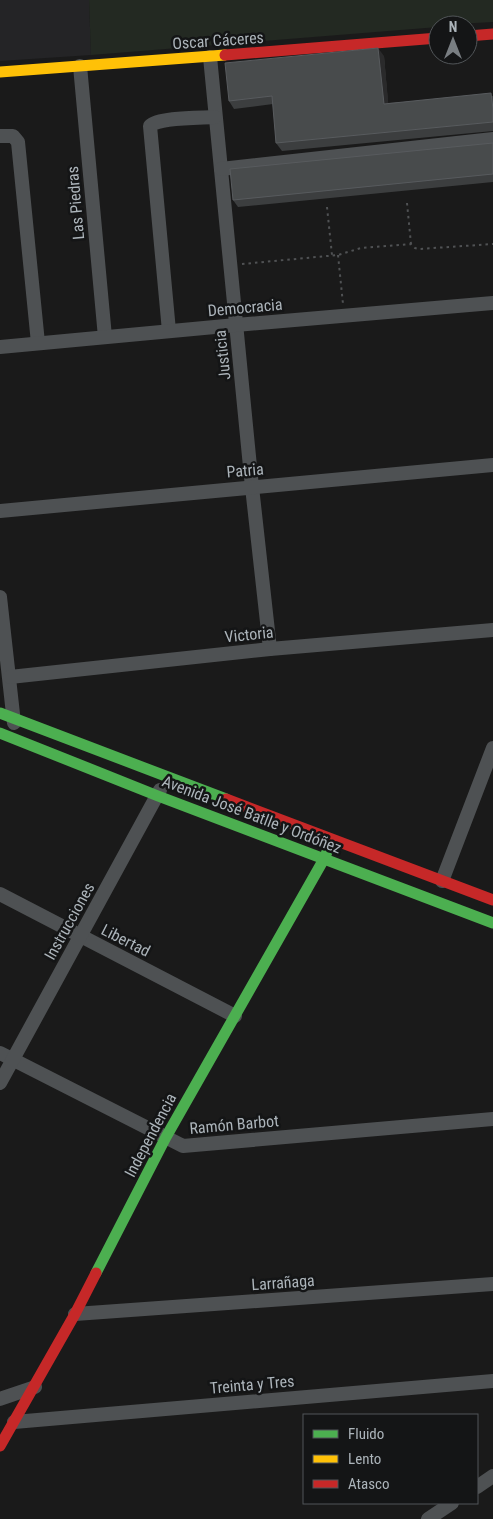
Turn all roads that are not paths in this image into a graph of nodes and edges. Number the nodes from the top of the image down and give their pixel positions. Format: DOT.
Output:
graph roads {
  1 [pos="493,34"];
  2 [pos="478,35"];
  3 [pos="428,39"];
  4 [pos="210,57"];
  5 [pos="80,66"];
  6 [pos="0,72"];
  7 [pos="215,117"];
  8 [pos="0,136"];
  9 [pos="493,139"];
  10 [pos="221,170"];
  11 [pos="493,303"];
  12 [pos="236,325"];
  13 [pos="169,331"];
  14 [pos="105,337"];
  15 [pos="38,343"];
  16 [pos="0,347"];
  17 [pos="493,465"];
  18 [pos="252,487"];
  19 [pos="0,510"];
  20 [pos="0,598"];
  21 [pos="493,630"];
  22 [pos="270,649"];
  23 [pos="10,677"];
  24 [pos="0,713"];
  25 [pos="14,718"];
  26 [pos="6,736"];
  27 [pos="493,748"];
  28 [pos="166,775"];
  29 [pos="158,796"];
  30 [pos="332,840"];
  31 [pos="324,859"];
  32 [pos="442,881"];
  33 [pos="0,894"];
  34 [pos="493,900"];
  35 [pos="493,923"];
  36 [pos="81,936"];
  37 [pos="235,1016"];
  38 [pos="0,1053"];
  39 [pos="13,1060"];
  40 [pos="0,1083"];
  41 [pos="493,1119"];
  42 [pos="166,1137"];
  43 [pos="493,1284"];
  44 [pos="75,1314"];
  45 [pos="493,1381"];
  46 [pos="35,1387"];
  47 [pos="0,1400"];
  48 [pos="14,1422"];
  49 [pos="0,1446"];
  50 [pos="493,1476"];
  51 [pos="478,1486"];
  52 [pos="450,1504"];
  53 [pos="428,1519"];
  1 -- 2 [label="street"];
  3 -- 4 [label="street, Oscar Cáceres"];
  4 -- 5 [label="street, Oscar Cáceres"];
  4 -- 7 [label="street, Justicia"];
  5 -- 6 [label="street, Oscar Cáceres"];
  5 -- 14 [label="street, Las Piedras"];
  7 -- 10 [label="street, Justicia"];
  7 -- 13 [label="street"];
  8 -- 15 [label="street"];
  9 -- 10 [label="street"];
  10 -- 12 [label="street, Justicia"];
  11 -- 12 [label="street, Democracia"];
  12 -- 13 [label="street, Democracia"];
  12 -- 18 [label="street, Justicia"];
  13 -- 14 [label="street, Democracia"];
  14 -- 15 [label="street, Democracia"];
  15 -- 16 [label="street, Democracia"];
  17 -- 18 [label="street, Patria"];
  18 -- 19 [label="street, Patria"];
  18 -- 22 [label="street, Justicia"];
  20 -- 23 [label="street"];
  21 -- 22 [label="street, Victoria"];
  22 -- 23 [label="street, Victoria"];
  23 -- 25 [label="street"];
  24 -- 25 [label="street, Avenida José Batlle y Ordóñez"];
  25 -- 26 [label="street"];
  25 -- 28 [label="street, Avenida José Batlle y Ordóñez"];
  26 -- 29 [label="street, Avenida José Batlle y Ordóñez"];
  27 -- 32 [label="street"];
  28 -- 29 [label="street, Instrucciones"];
  28 -- 30 [label="street, Avenida José Batlle y Ordóñez"];
  29 -- 31 [label="street, Avenida José Batlle y Ordóñez"];
  29 -- 36 [label="street, Instrucciones"];
  30 -- 31 [label="street, Independencia"];
  30 -- 32 [label="street, Avenida José Batlle y Ordóñez"];
  31 -- 35 [label="street, Avenida José Batlle y Ordóñez"];
  31 -- 37 [label="street, Independencia"];
  32 -- 34 [label="street, Avenida José Batlle y Ordóñez"];
  33 -- 36 [label="street, Libertad"];
  36 -- 37 [label="street, Libertad"];
  36 -- 39 [label="street, Instrucciones"];
  37 -- 42 [label="street, Independencia"];
  38 -- 39 [label="street, Ramón Barbot"];
  39 -- 40 [label="street, Instrucciones"];
  39 -- 42 [label="street, Ramón Barbot"];
  41 -- 42 [label="street, Ramón Barbot"];
  42 -- 44 [label="street, Independencia"];
  43 -- 44 [label="street, Larrañaga"];
  44 -- 46 [label="street, Independencia"];
  45 -- 48 [label="street, Treinta y Tres"];
  46 -- 47 [label="street"];
  46 -- 48 [label="street, Independencia"];
  48 -- 49 [label="street, Independencia"];
  50 -- 51 [label="street"];
  52 -- 53 [label="street"];
}
